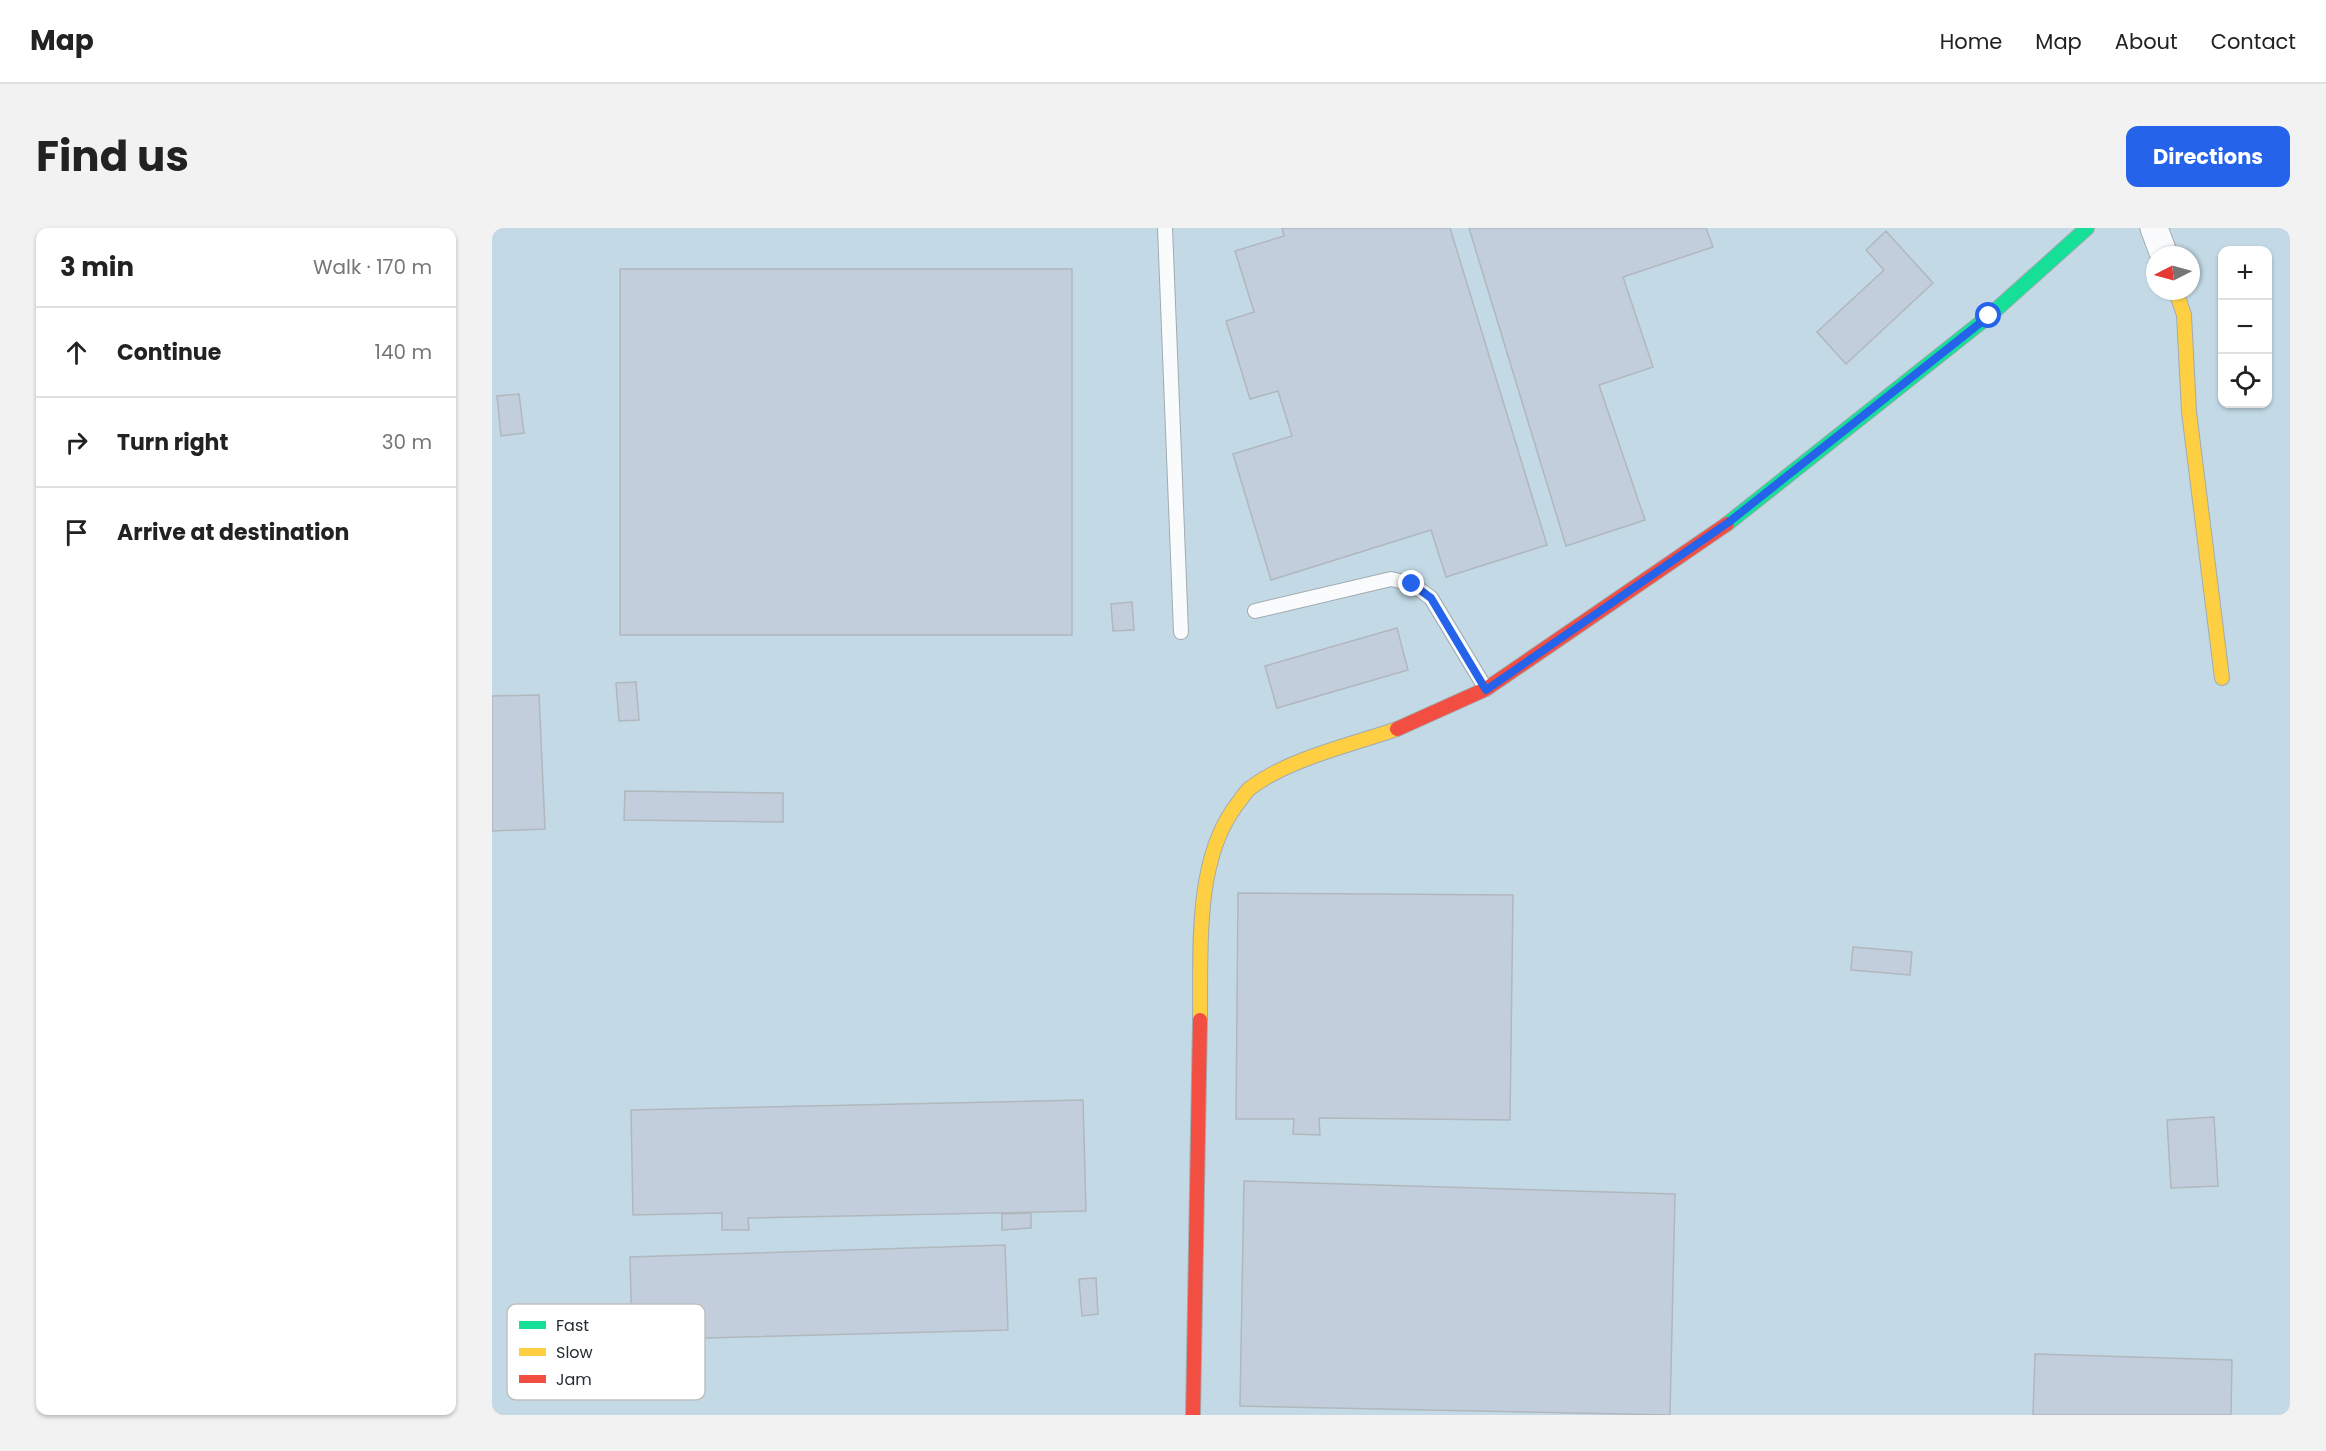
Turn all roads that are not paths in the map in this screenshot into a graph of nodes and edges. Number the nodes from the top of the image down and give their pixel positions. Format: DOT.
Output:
graph roads {
  1 [pos="1165,228"];
  2 [pos="2088,228"];
  3 [pos="2154,228"];
  4 [pos="2161,246"];
  5 [pos="2179,300"];
  6 [pos="1255,611"];
  7 [pos="1181,632"];
  8 [pos="2222,678"];
  9 [pos="1486,690"];
  10 [pos="1193,1415"];
  1 -- 7 [label="lane"];
  2 -- 9 [label="street"];
  3 -- 4 [label="street"];
  5 -- 8 [label="street"];
  6 -- 9 [label="lane"];
  9 -- 10 [label="street"];
}
